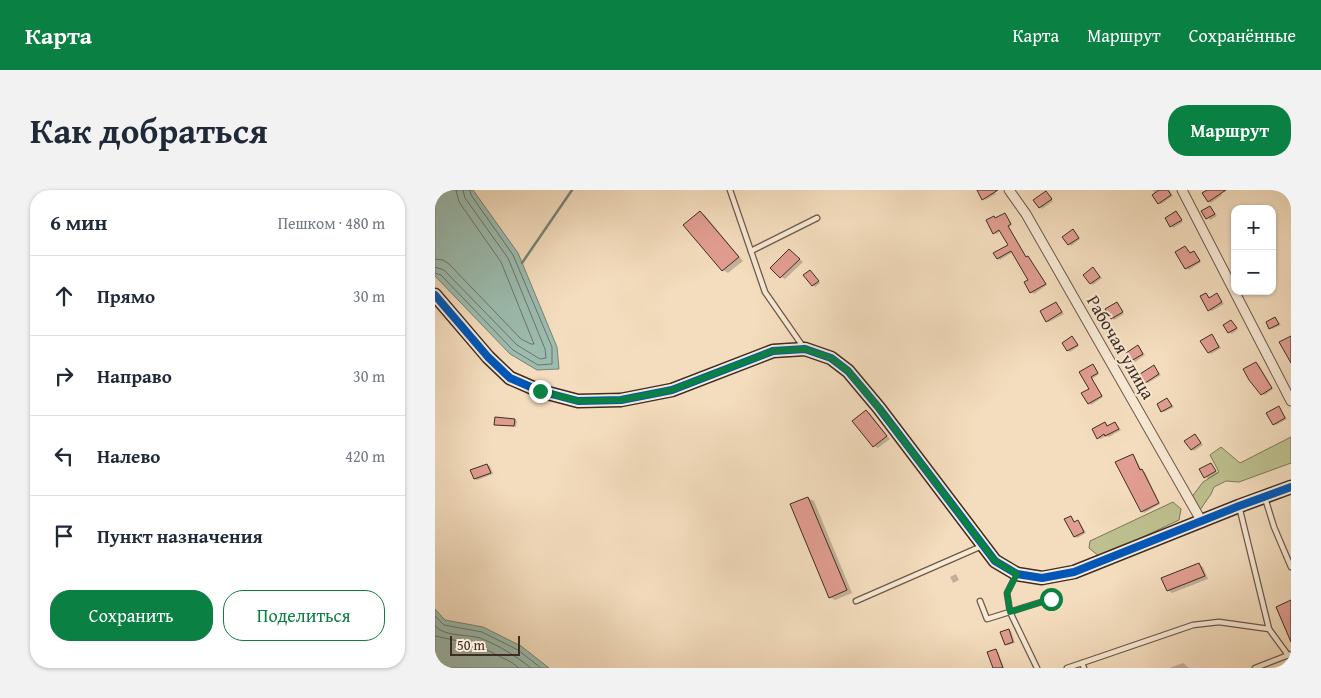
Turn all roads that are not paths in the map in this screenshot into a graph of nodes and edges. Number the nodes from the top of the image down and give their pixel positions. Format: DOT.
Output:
graph roads {
  1 [pos="730,190"];
  2 [pos="1009,190"];
  3 [pos="1183,190"];
  4 [pos="817,218"];
  5 [pos="751,251"];
  6 [pos="435,295"];
  7 [pos="805,349"];
  8 [pos="1291,401"];
  9 [pos="1291,488"];
  10 [pos="1265,497"];
  11 [pos="1239,506"];
  12 [pos="1202,522"];
  13 [pos="983,545"];
  14 [pos="1291,568"];
  15 [pos="1017,574"];
  16 [pos="1051,599"];
  17 [pos="856,601"];
  18 [pos="980,601"];
  19 [pos="1010,612"];
  20 [pos="1269,629"];
  21 [pos="1289,655"];
  22 [pos="1083,666"];
  23 [pos="1037,668"];
  24 [pos="1067,668"];
  25 [pos="1255,668"];
  1 -- 5 [label="lane"];
  2 -- 12 [label="street, Рабочая улица"];
  3 -- 8 [label="street"];
  4 -- 5 [label="lane"];
  5 -- 7 [label="lane"];
  6 -- 7 [label="street"];
  7 -- 13 [label="street"];
  9 -- 10 [label="street"];
  10 -- 11 [label="street"];
  10 -- 14 [label="lane"];
  11 -- 12 [label="street"];
  11 -- 20 [label="lane"];
  12 -- 15 [label="street"];
  13 -- 15 [label="street"];
  13 -- 17 [label="lane"];
  15 -- 19 [label="lane"];
  16 -- 19 [label="lane"];
  18 -- 19 [label="lane"];
  19 -- 23 [label="lane"];
  20 -- 21 [label="lane"];
  20 -- 22 [label="lane"];
  21 -- 25 [label="lane"];
  22 -- 24 [label="lane"];
}
